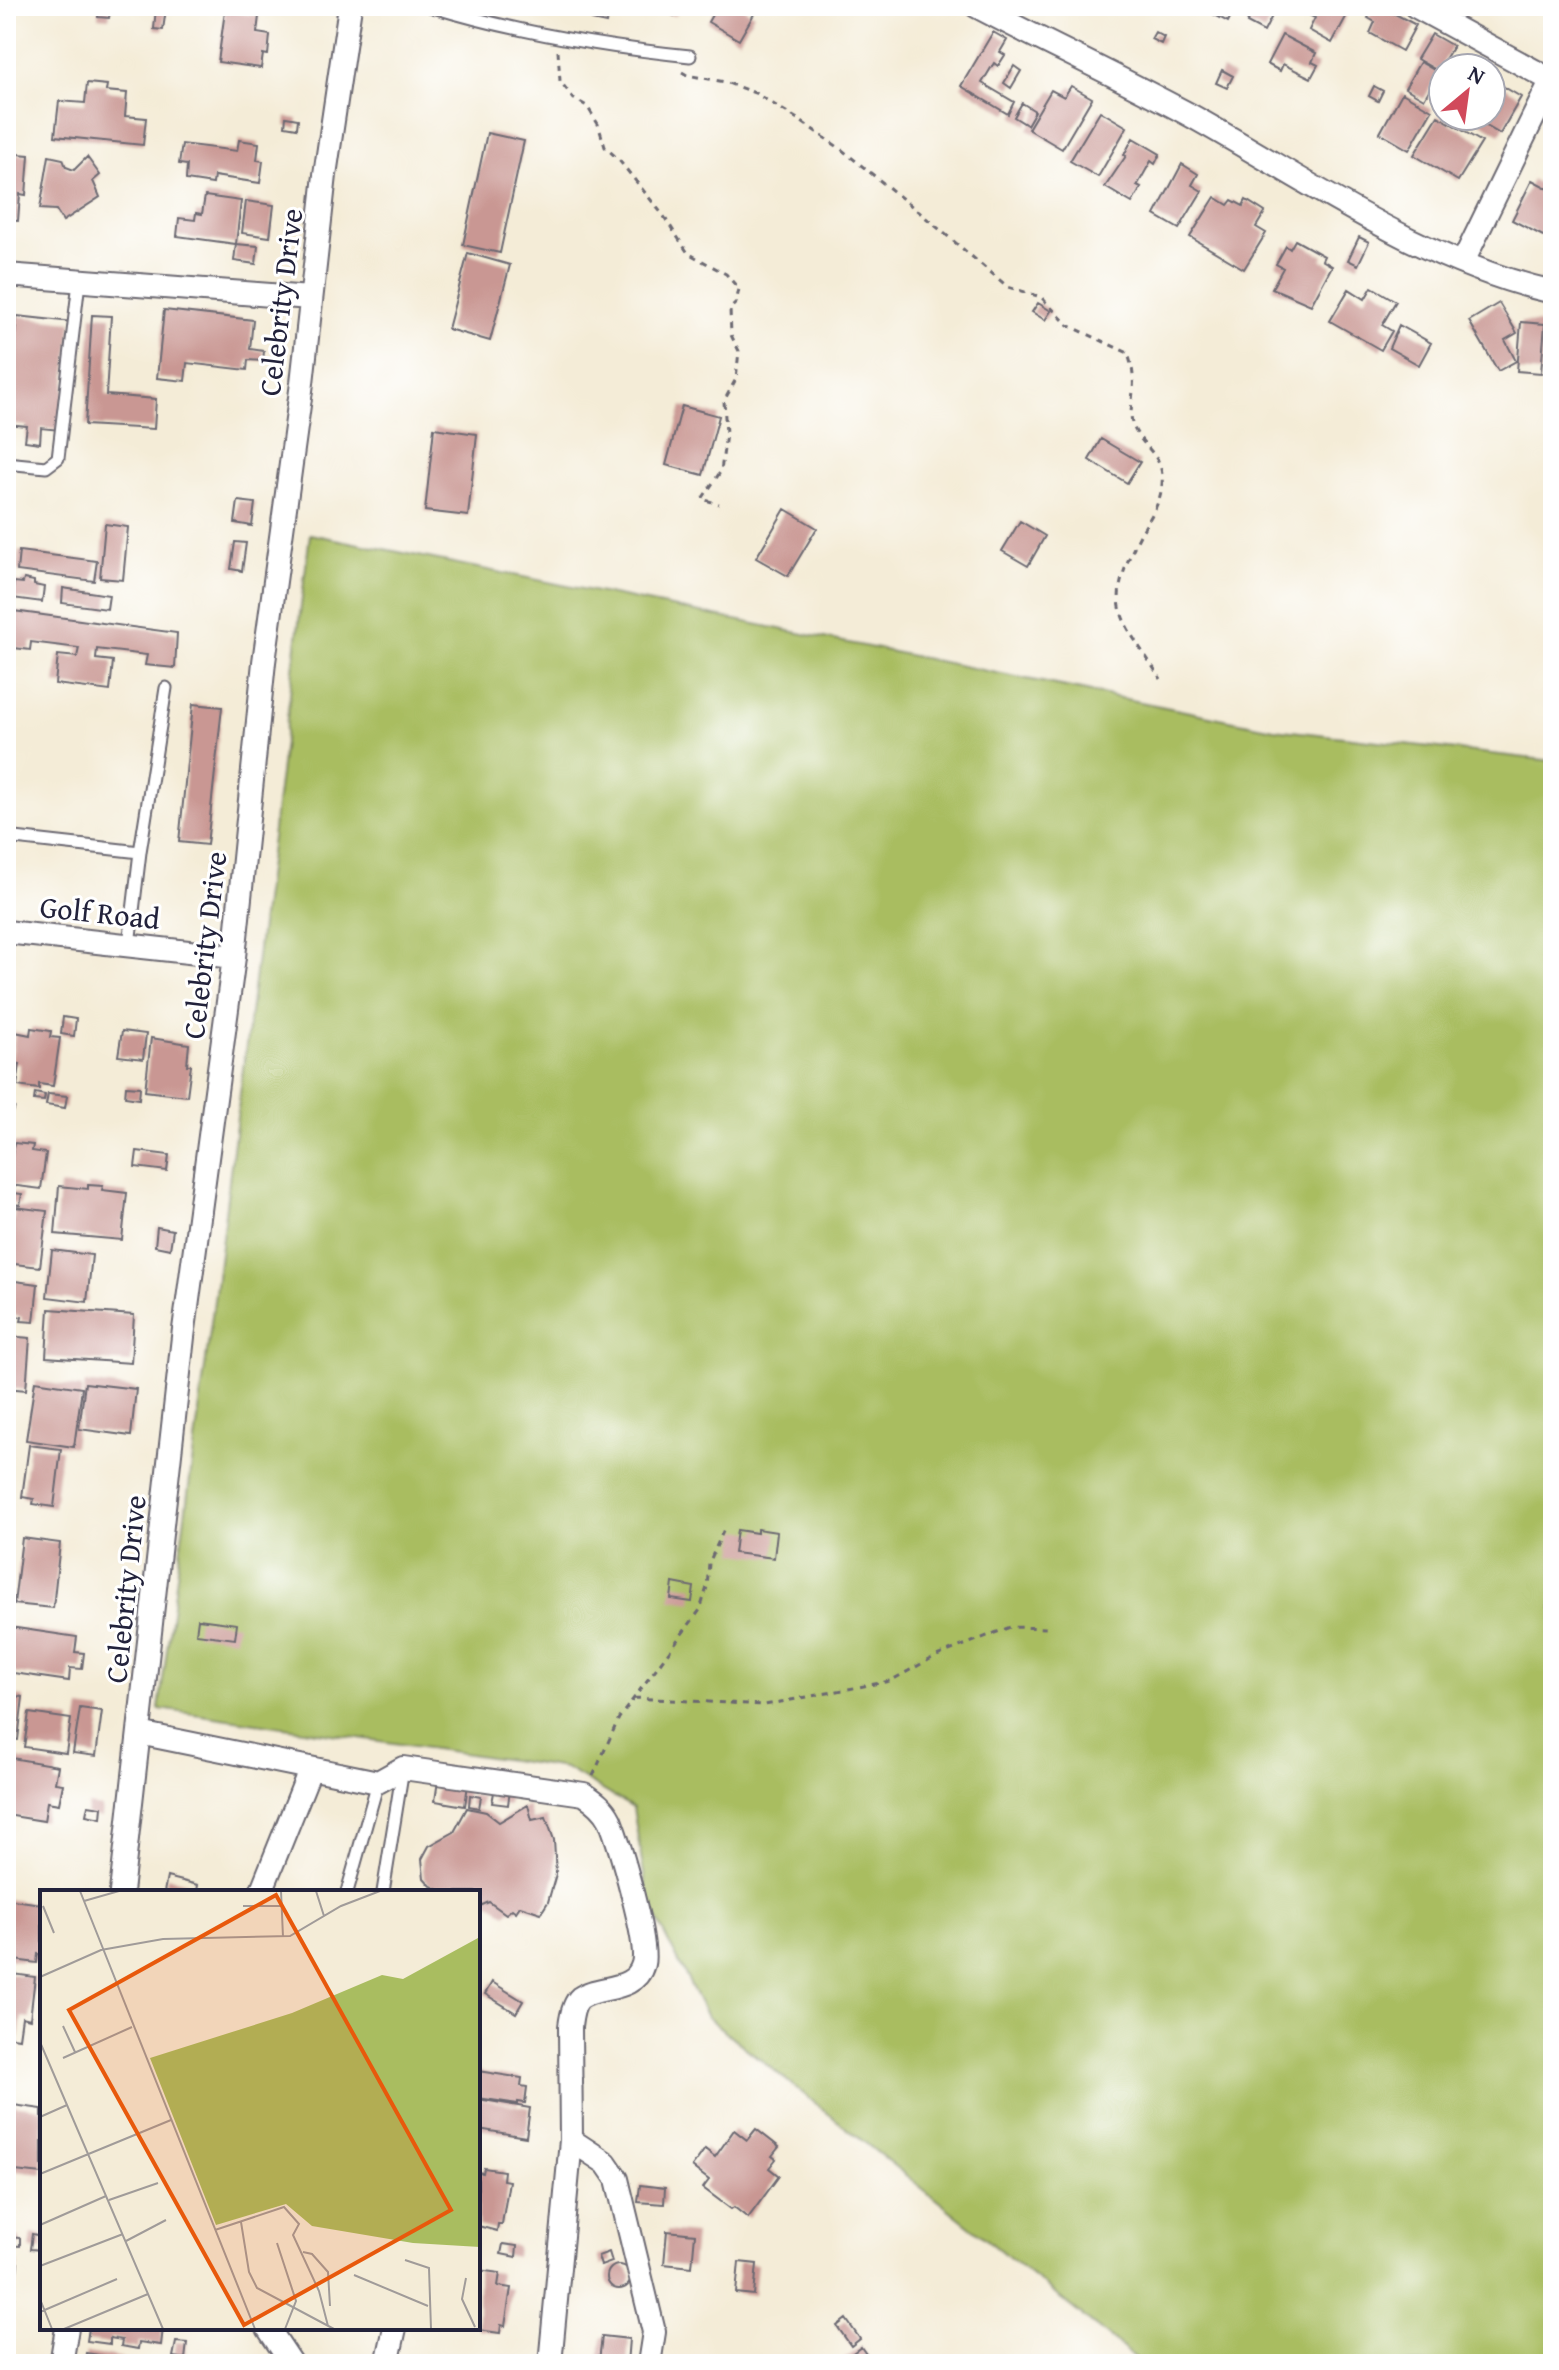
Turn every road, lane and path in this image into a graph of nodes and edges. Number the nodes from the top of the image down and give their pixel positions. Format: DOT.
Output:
graph roads {
  1 [pos="350,6"];
  2 [pos="430,6"];
  3 [pos="976,6"];
  4 [pos="1415,6"];
  5 [pos="557,39"];
  6 [pos="648,52"];
  7 [pos="690,56"];
  8 [pos="1552,78"];
  9 [pos="1463,262"];
  10 [pos="6,275"];
  11 [pos="79,282"];
  12 [pos="1553,292"];
  13 [pos="310,298"];
  14 [pos="6,463"];
  15 [pos="719,504"];
  16 [pos="1161,679"];
  17 [pos="166,688"];
  18 [pos="6,837"];
  19 [pos="140,852"];
  20 [pos="6,932"];
  21 [pos="129,945"];
  22 [pos="234,957"];
  23 [pos="725,1527"];
  24 [pos="1048,1628"];
  25 [pos="634,1698"];
  26 [pos="139,1733"];
  27 [pos="403,1768"];
  28 [pos="310,1770"];
  29 [pos="378,1782"];
  30 [pos="584,1794"];
  31 [pos="121,1890"];
  32 [pos="262,1890"];
  33 [pos="348,1890"];
  34 [pos="383,1890"];
  35 [pos="571,2140"];
  36 [pos="67,2330"];
  37 [pos="269,2330"];
  38 [pos="395,2330"];
  39 [pos="61,2364"];
  40 [pos="292,2364"];
  41 [pos="387,2364"];
  42 [pos="550,2364"];
  43 [pos="649,2364"];
  1 -- 13 [label="street, Celebrity Drive"];
  2 -- 5 [label="lane"];
  3 -- 9 [label="street"];
  4 -- 8 [label="street"];
  5 -- 6 [label="lane"];
  5 -- 15 [label="path"];
  6 -- 7 [label="lane"];
  6 -- 16 [label="path"];
  8 -- 9 [label="street"];
  9 -- 12 [label="street"];
  10 -- 11 [label="street"];
  11 -- 13 [label="street"];
  11 -- 14 [label="lane"];
  13 -- 22 [label="street, Celebrity Drive"];
  17 -- 19 [label="lane"];
  18 -- 19 [label="lane"];
  19 -- 21 [label="lane"];
  20 -- 21 [label="street, Golf Road"];
  21 -- 22 [label="street, Golf Road"];
  22 -- 26 [label="street, Celebrity Drive"];
  23 -- 25 [label="path"];
  24 -- 25 [label="path"];
  25 -- 30 [label="path"];
  26 -- 28 [label="street"];
  26 -- 31 [label="street, Celebrity Drive"];
  27 -- 29 [label="street"];
  27 -- 30 [label="street"];
  27 -- 34 [label="lane"];
  28 -- 29 [label="street"];
  28 -- 32 [label="street"];
  29 -- 33 [label="lane"];
  30 -- 35 [label="street"];
  35 -- 42 [label="street"];
  35 -- 43 [label="street"];
  36 -- 39 [label="street"];
  37 -- 40 [label="street"];
  38 -- 41 [label="street"];
}
